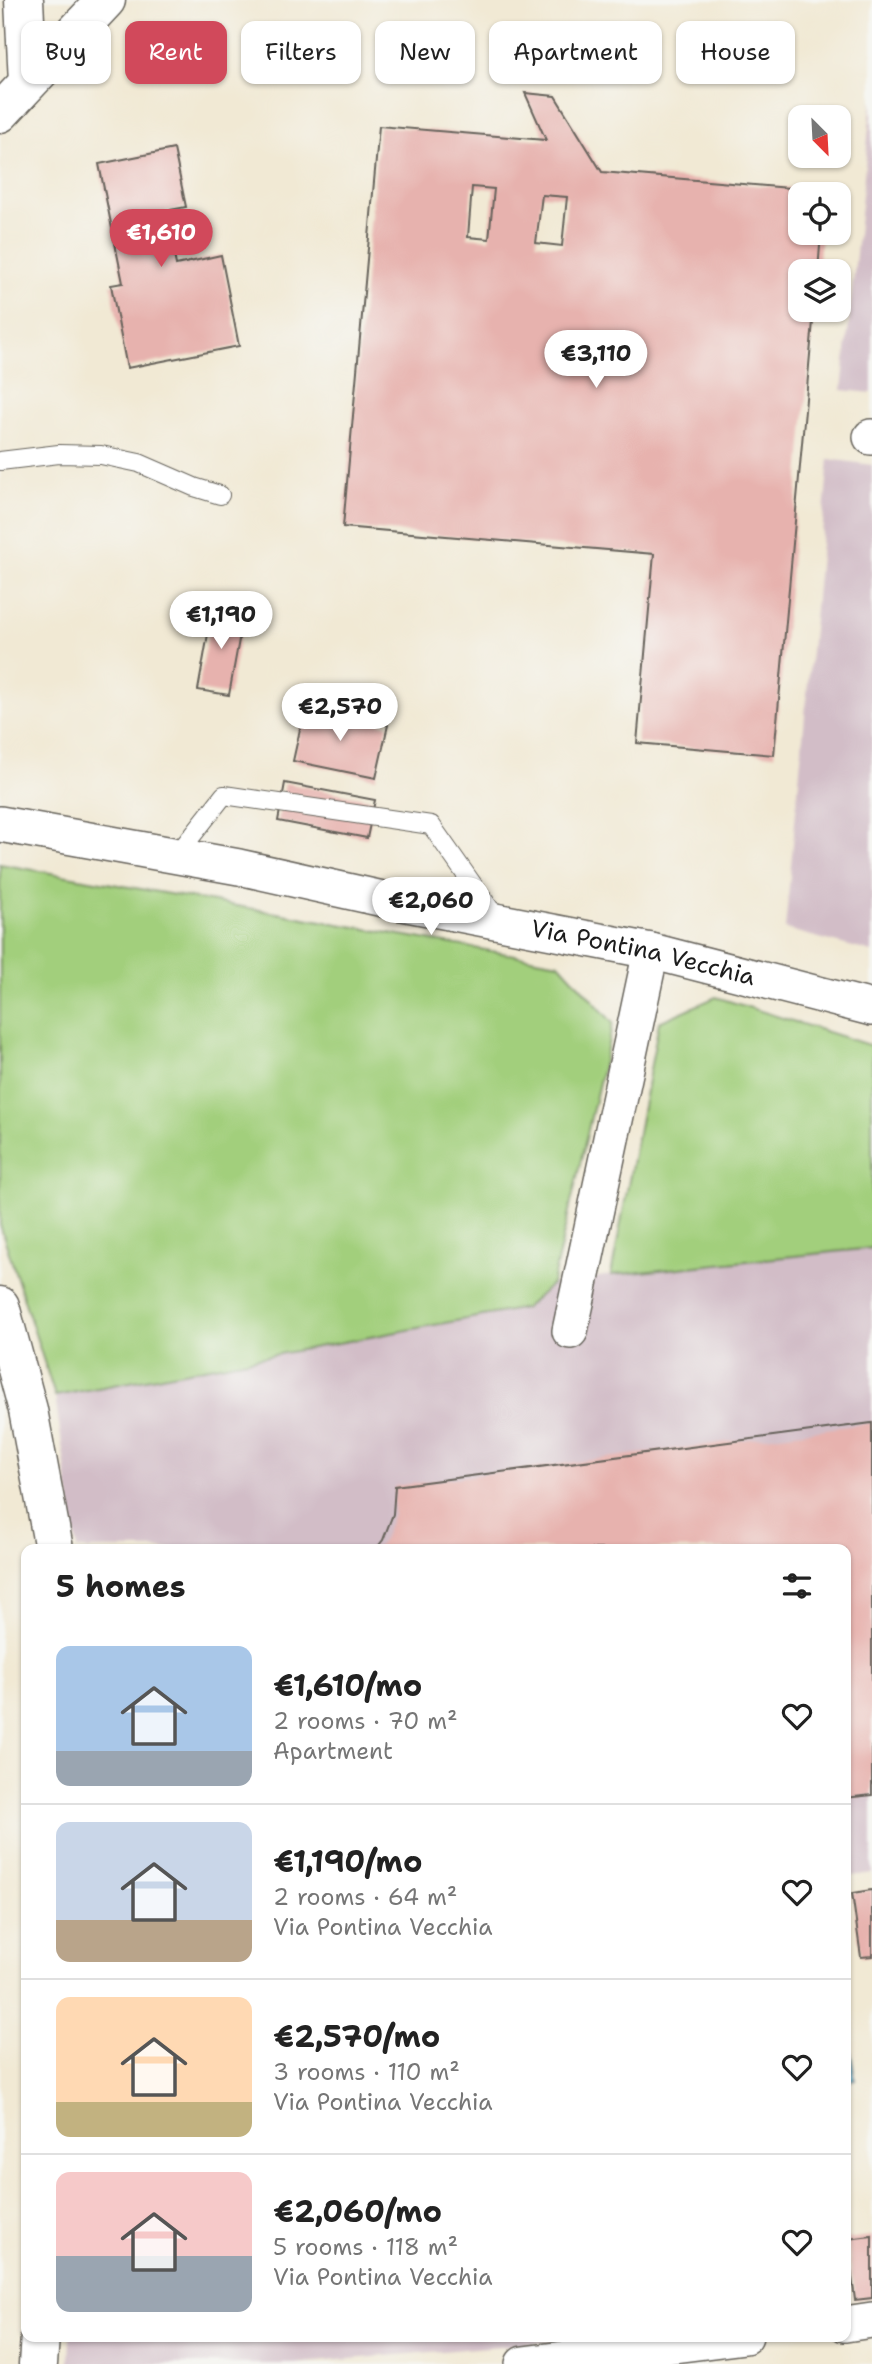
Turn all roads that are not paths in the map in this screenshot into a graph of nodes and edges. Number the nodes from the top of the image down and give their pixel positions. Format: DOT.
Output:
graph roads {
  1 [pos="24,0"];
  2 [pos="106,0"];
  3 [pos="25,21"];
  4 [pos="86,21"];
  5 [pos="27,84"];
  6 [pos="0,113"];
  7 [pos="0,461"];
  8 [pos="219,495"];
  9 [pos="0,824"];
  10 [pos="176,856"];
  11 [pos="499,921"];
  12 [pos="651,951"];
  13 [pos="872,1008"];
  14 [pos="0,1306"];
  15 [pos="570,1331"];
  16 [pos="53,1544"];
  17 [pos="872,2320"];
  18 [pos="851,2323"];
  19 [pos="40,2342"];
  20 [pos="698,2342"];
  21 [pos="38,2364"];
  22 [pos="523,2364"];
  1 -- 3 [label="main road"];
  2 -- 4 [label="main road"];
  5 -- 6 [label="main road"];
  7 -- 8 [label="lane"];
  9 -- 10 [label="street, Via Pontina Vecchia"];
  10 -- 11 [label="street, Via Pontina Vecchia"];
  10 -- 11 [label="lane"];
  11 -- 12 [label="street, Via Pontina Vecchia"];
  12 -- 13 [label="street, Via Pontina Vecchia"];
  12 -- 15 [label="street"];
  14 -- 16 [label="main road"];
  17 -- 18 [label="street"];
  19 -- 21 [label="main road"];
  20 -- 22 [label="street"];
}
